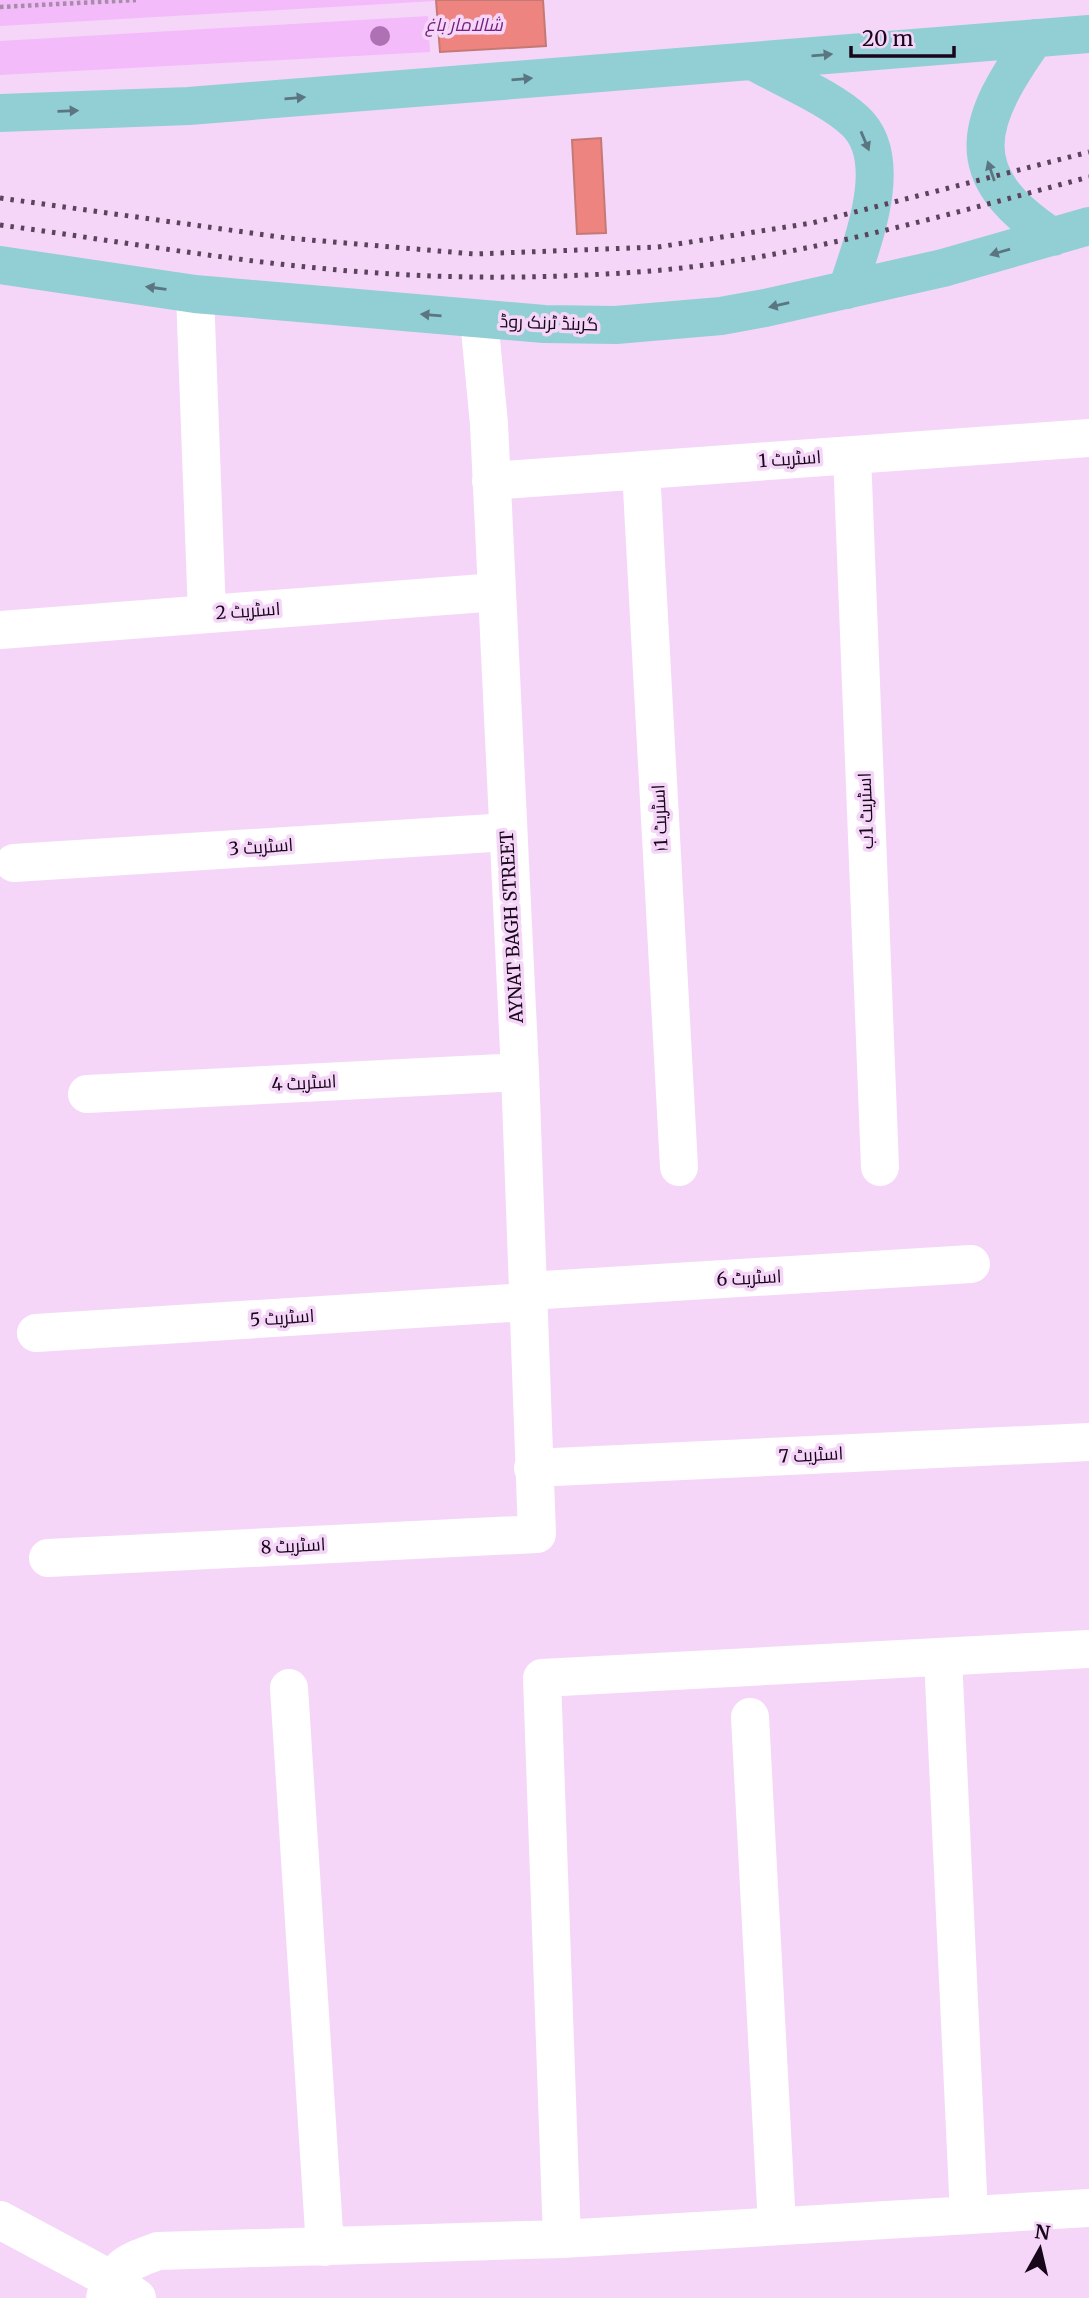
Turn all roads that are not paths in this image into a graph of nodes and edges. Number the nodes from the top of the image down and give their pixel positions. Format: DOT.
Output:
graph roads {
  1 [pos="1089,33"];
  2 [pos="1035,38"];
  3 [pos="753,61"];
  4 [pos="0,114"];
  5 [pos="1080,230"];
  6 [pos="0,265"];
  7 [pos="847,290"];
  8 [pos="195,294"];
  9 [pos="479,319"];
  10 [pos="1089,438"];
  11 [pos="852,455"];
  12 [pos="641,470"];
  13 [pos="491,481"];
  14 [pos="497,592"];
  15 [pos="206,614"];
  16 [pos="0,630"];
  17 [pos="508,832"];
  18 [pos="14,863"];
  19 [pos="520,1072"];
  20 [pos="88,1094"];
  21 [pos="679,1167"];
  22 [pos="880,1167"];
  23 [pos="971,1264"];
  24 [pos="527,1297"];
  25 [pos="36,1333"];
  26 [pos="1089,1442"];
  27 [pos="533,1468"];
  28 [pos="537,1535"];
  29 [pos="48,1558"];
  30 [pos="1089,1650"];
  31 [pos="943,1657"];
  32 [pos="289,1688"];
  33 [pos="750,1717"];
  34 [pos="1089,2208"];
  35 [pos="969,2215"];
  36 [pos="0,2220"];
  37 [pos="777,2226"];
  38 [pos="562,2239"];
  39 [pos="325,2247"];
  40 [pos="117,2292"];
  1 -- 2 [label="main road"];
  3 -- 2 [label="main road, one-way"];
  5 -- 2 [label="main road, one-way"];
  4 -- 3 [label="main road, one-way"];
  3 -- 7 [label="main road, one-way"];
  5 -- 7 [label="main road, گرینڈ ٹرنک روڈ, one-way"];
  8 -- 6 [label="main road, گرینڈ ٹرنک روڈ, one-way"];
  7 -- 9 [label="main road, گرینڈ ٹرنک روڈ, one-way"];
  9 -- 8 [label="main road, گرینڈ ٹرنک روڈ, one-way"];
  8 -- 15 [label="street"];
  9 -- 13 [label="street, AYNAT BAGH STREET"];
  10 -- 11 [label="street, اسٹریٹ 1"];
  11 -- 12 [label="street, اسٹریٹ 1"];
  11 -- 22 [label="street, اسٹریٹ 1ب"];
  12 -- 13 [label="street, اسٹریٹ 1"];
  12 -- 21 [label="street, اسٹریٹ 1ا"];
  13 -- 14 [label="street, AYNAT BAGH STREET"];
  14 -- 15 [label="street, اسٹریٹ 2"];
  14 -- 17 [label="street, AYNAT BAGH STREET"];
  15 -- 16 [label="street, اسٹریٹ 2"];
  17 -- 18 [label="street, اسٹریٹ 3"];
  17 -- 19 [label="street, AYNAT BAGH STREET"];
  19 -- 20 [label="street, اسٹریٹ 4"];
  19 -- 24 [label="street, AYNAT BAGH STREET"];
  23 -- 24 [label="street, اسٹریٹ 6"];
  24 -- 25 [label="street, اسٹریٹ 5"];
  24 -- 27 [label="street, AYNAT BAGH STREET"];
  26 -- 27 [label="street, اسٹریٹ 7"];
  27 -- 28 [label="street, AYNAT BAGH STREET"];
  28 -- 29 [label="street, اسٹریٹ 8"];
  30 -- 31 [label="street"];
  31 -- 35 [label="street"];
  31 -- 38 [label="street"];
  32 -- 39 [label="street"];
  33 -- 37 [label="street"];
  34 -- 35 [label="street"];
  35 -- 37 [label="street"];
  36 -- 40 [label="street"];
  37 -- 38 [label="street"];
  38 -- 39 [label="street"];
  39 -- 40 [label="street"];
}
